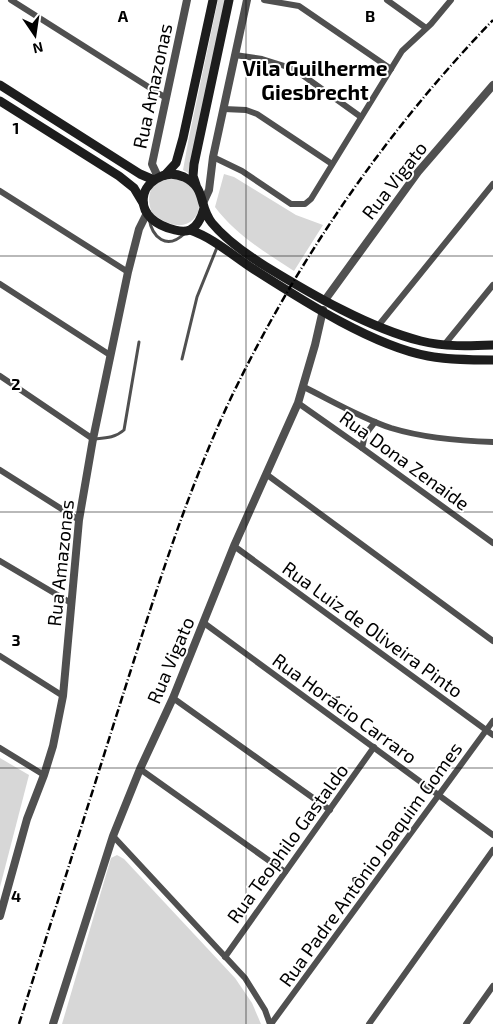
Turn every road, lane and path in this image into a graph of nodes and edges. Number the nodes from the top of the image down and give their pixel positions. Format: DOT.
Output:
graph roads {
  1 [pos="11,0"];
  2 [pos="187,0"];
  3 [pos="213,0"];
  4 [pos="230,0"];
  5 [pos="247,0"];
  6 [pos="264,0"];
  7 [pos="387,0"];
  8 [pos="451,0"];
  9 [pos="426,28"];
  10 [pos="235,55"];
  11 [pos="391,69"];
  12 [pos="0,85"];
  13 [pos="493,85"];
  14 [pos="166,98"];
  15 [pos="0,101"];
  16 [pos="224,109"];
  17 [pos="361,117"];
  18 [pos="214,158"];
  19 [pos="332,164"];
  20 [pos="159,178"];
  21 [pos="211,179"];
  22 [pos="493,184"];
  23 [pos="198,188"];
  24 [pos="0,191"];
  25 [pos="204,205"];
  26 [pos="146,211"];
  27 [pos="188,230"];
  28 [pos="219,243"];
  29 [pos="128,272"];
  30 [pos="278,279"];
  31 [pos="0,284"];
  32 [pos="493,285"];
  33 [pos="304,295"];
  34 [pos="326,300"];
  35 [pos="323,310"];
  36 [pos="378,326"];
  37 [pos="139,342"];
  38 [pos="445,344"];
  39 [pos="493,345"];
  40 [pos="110,355"];
  41 [pos="182,359"];
  42 [pos="493,360"];
  43 [pos="0,376"];
  44 [pos="304,387"];
  45 [pos="298,403"];
  46 [pos="375,422"];
  47 [pos="93,439"];
  48 [pos="493,442"];
  49 [pos="362,448"];
  50 [pos="0,470"];
  51 [pos="266,474"];
  52 [pos="79,520"];
  53 [pos="493,543"];
  54 [pos="234,546"];
  55 [pos="0,561"];
  56 [pos="71,604"];
  57 [pos="204,622"];
  58 [pos="493,641"];
  59 [pos="0,656"];
  60 [pos="63,696"];
  61 [pos="173,698"];
  62 [pos="493,721"];
  63 [pos="486,730"];
  64 [pos="493,735"];
  65 [pos="374,747"];
  66 [pos="0,748"];
  67 [pos="140,769"];
  68 [pos="44,775"];
  69 [pos="439,795"];
  70 [pos="330,810"];
  71 [pos="493,835"];
  72 [pos="113,836"];
  73 [pos="493,850"];
  74 [pos="285,872"];
  75 [pos="0,916"];
  76 [pos="225,957"];
  77 [pos="493,986"];
  78 [pos="469,1023"];
  79 [pos="53,1024"];
  80 [pos="270,1024"];
  81 [pos="370,1024"];
  1 -- 14 [label="street"];
  2 -- 14 [label="street, Rua Amazonas"];
  3 -- 20 [label="main road"];
  4 -- 23 [label="main road"];
  5 -- 10 [label="street"];
  6 -- 11 [label="street"];
  7 -- 9 [label="street"];
  8 -- 9 [label="street"];
  9 -- 11 [label="street"];
  10 -- 16 [label="street"];
  10 -- 17 [label="street"];
  11 -- 17 [label="street"];
  12 -- 20 [label="main road"];
  13 -- 34 [label="street, Rua Vigato"];
  14 -- 20 [label="street, Rua Amazonas"];
  15 -- 26 [label="main road"];
  16 -- 18 [label="street"];
  16 -- 19 [label="street"];
  17 -- 19 [label="street"];
  18 -- 19 [label="street"];
  18 -- 21 [label="street"];
  20 -- 23 [label="main road"];
  20 -- 26 [label="main road"];
  21 -- 23 [label="street"];
  21 -- 25 [label="street"];
  22 -- 36 [label="street"];
  23 -- 25 [label="main road"];
  24 -- 29 [label="street"];
  25 -- 27 [label="main road"];
  25 -- 30 [label="main road"];
  26 -- 27 [label="main road"];
  26 -- 27 [label="lane"];
  26 -- 29 [label="street, Rua Amazonas"];
  27 -- 28 [label="main road"];
  28 -- 30 [label="main road"];
  28 -- 41 [label="lane"];
  29 -- 40 [label="street, Rua Amazonas"];
  30 -- 33 [label="main road"];
  31 -- 40 [label="street"];
  32 -- 38 [label="street"];
  33 -- 34 [label="main road"];
  33 -- 35 [label="main road"];
  34 -- 36 [label="main road"];
  35 -- 42 [label="main road"];
  35 -- 44 [label="street, Rua Vigato"];
  36 -- 38 [label="main road"];
  37 -- 47 [label="lane"];
  38 -- 39 [label="main road"];
  40 -- 47 [label="street, Rua Amazonas"];
  43 -- 47 [label="street"];
  44 -- 45 [label="street, Rua Vigato"];
  44 -- 46 [label="street"];
  45 -- 49 [label="street, Rua Dona Zenaide"];
  45 -- 51 [label="street, Rua Vigato"];
  46 -- 48 [label="street"];
  46 -- 49 [label="street"];
  47 -- 52 [label="street, Rua Amazonas"];
  49 -- 53 [label="street, Rua Dona Zenaide"];
  50 -- 52 [label="street"];
  51 -- 54 [label="street, Rua Vigato"];
  51 -- 58 [label="street"];
  52 -- 56 [label="street, Rua Amazonas"];
  54 -- 57 [label="street, Rua Vigato"];
  54 -- 63 [label="street, Rua Luiz de Oliveira Pinto"];
  55 -- 56 [label="street"];
  56 -- 60 [label="street, Rua Amazonas"];
  57 -- 61 [label="street, Rua Vigato"];
  57 -- 65 [label="street, Rua Horácio Carraro"];
  59 -- 60 [label="street"];
  60 -- 68 [label="street, Rua Amazonas"];
  61 -- 67 [label="street, Rua Vigato"];
  61 -- 70 [label="street"];
  62 -- 63 [label="street, Rua Padre Antônio Joaquim Gomes"];
  63 -- 64 [label="street, Rua Luiz de Oliveira Pinto"];
  63 -- 69 [label="street, Rua Padre Antônio Joaquim Gomes"];
  65 -- 69 [label="street, Rua Horácio Carraro"];
  65 -- 70 [label="street, Rua Teophilo Gastaldo"];
  66 -- 68 [label="street"];
  67 -- 72 [label="street, Rua Vigato"];
  67 -- 74 [label="street"];
  68 -- 75 [label="street, Rua Amazonas"];
  69 -- 71 [label="street, Rua Horácio Carraro"];
  69 -- 80 [label="street, Rua Padre Antônio Joaquim Gomes"];
  70 -- 74 [label="street, Rua Teophilo Gastaldo"];
  72 -- 76 [label="street"];
  72 -- 79 [label="street, Rua Vigato"];
  73 -- 81 [label="street"];
  74 -- 76 [label="street, Rua Teophilo Gastaldo"];
  76 -- 80 [label="street"];
  77 -- 78 [label="street"];
}
